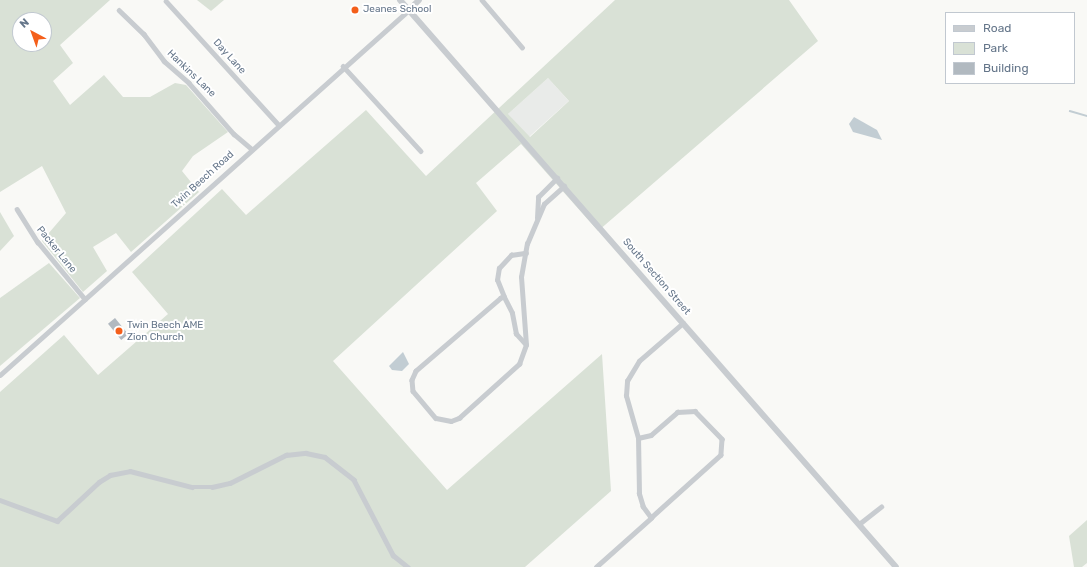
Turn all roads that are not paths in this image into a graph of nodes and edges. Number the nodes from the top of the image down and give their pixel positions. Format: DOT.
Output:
graph roads {
  1 [pos="400,0"];
  2 [pos="419,0"];
  3 [pos="482,0"];
  4 [pos="166,1"];
  5 [pos="119,10"];
  6 [pos="408,10"];
  7 [pos="522,47"];
  8 [pos="343,66"];
  9 [pos="279,125"];
  10 [pos="252,149"];
  11 [pos="421,151"];
  12 [pos="557,178"];
  13 [pos="564,186"];
  14 [pos="17,210"];
  15 [pos="537,219"];
  16 [pos="526,253"];
  17 [pos="504,297"];
  18 [pos="85,299"];
  19 [pos="683,323"];
  20 [pos="526,345"];
  21 [pos="0,375"];
  22 [pos="638,438"];
  23 [pos="0,500"];
  24 [pos="881,507"];
  25 [pos="651,518"];
  26 [pos="859,524"];
  27 [pos="408,567"];
  28 [pos="596,567"];
  29 [pos="896,567"];
  1 -- 6 [label="street, South Section Street"];
  2 -- 6 [label="street, Twin Beech Road"];
  3 -- 7 [label="street"];
  4 -- 9 [label="street, Day Lane"];
  5 -- 10 [label="street, Hankins Lane"];
  6 -- 8 [label="street, Twin Beech Road"];
  6 -- 12 [label="street, South Section Street"];
  8 -- 9 [label="street, Twin Beech Road"];
  8 -- 11 [label="street"];
  9 -- 10 [label="street, Twin Beech Road"];
  10 -- 18 [label="street, Twin Beech Road"];
  12 -- 13 [label="street, South Section Street"];
  12 -- 15 [label="street"];
  13 -- 15 [label="street"];
  13 -- 19 [label="street, South Section Street"];
  14 -- 18 [label="street, Packer Lane"];
  15 -- 16 [label="street"];
  16 -- 17 [label="street"];
  16 -- 20 [label="street"];
  17 -- 20 [label="street"];
  17 -- 20 [label="street"];
  18 -- 21 [label="street, Twin Beech Road"];
  19 -- 22 [label="street"];
  19 -- 26 [label="street, South Section Street"];
  22 -- 25 [label="street"];
  22 -- 25 [label="street"];
  23 -- 27 [label="street"];
  24 -- 26 [label="street"];
  25 -- 28 [label="street"];
  26 -- 29 [label="street, South Section Street"];
}
